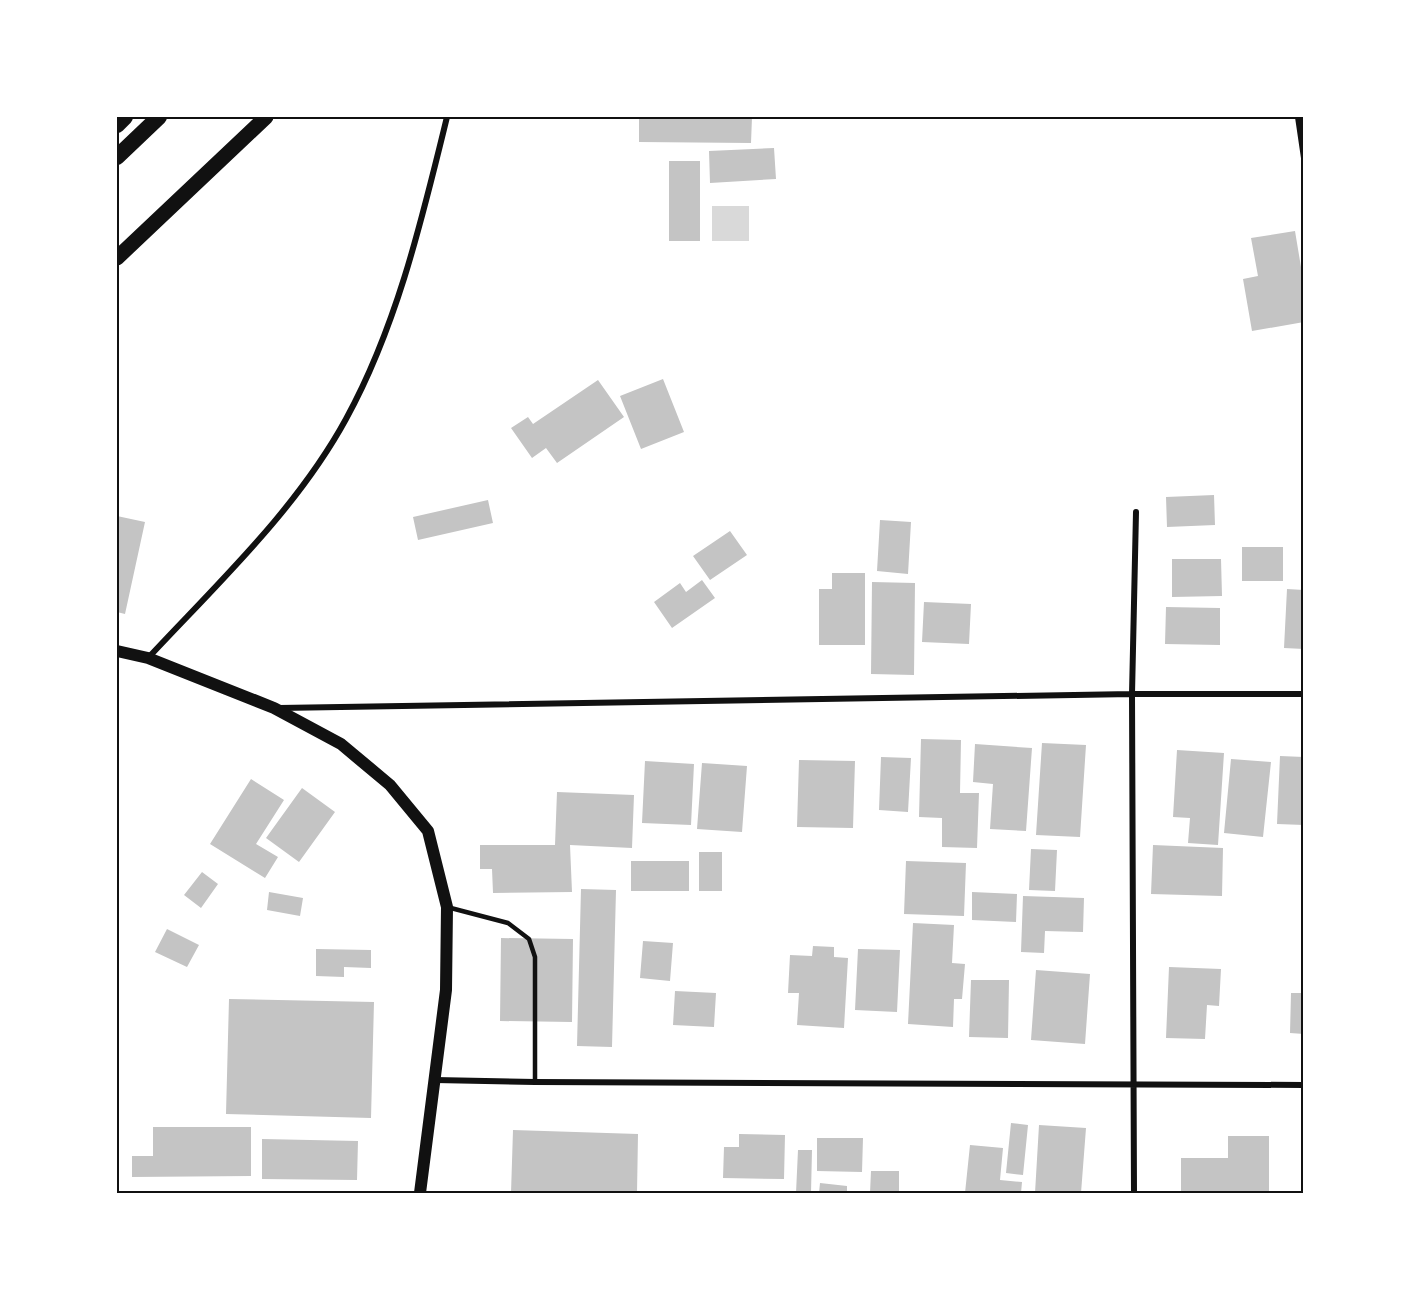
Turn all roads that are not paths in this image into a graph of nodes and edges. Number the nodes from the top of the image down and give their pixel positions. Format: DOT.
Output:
graph roads {
  1 [pos="125,117"];
  2 [pos="159,117"];
  3 [pos="267,117"];
  4 [pos="447,117"];
  5 [pos="1298,117"];
  6 [pos="117,125"];
  7 [pos="117,157"];
  8 [pos="1304,158"];
  9 [pos="117,258"];
  10 [pos="1136,512"];
  11 [pos="117,651"];
  12 [pos="148,658"];
  13 [pos="1132,694"];
  14 [pos="1304,694"];
  15 [pos="274,708"];
  16 [pos="447,907"];
  17 [pos="435,1080"];
  18 [pos="535,1082"];
  19 [pos="1304,1085"];
  20 [pos="1135,1086"];
  21 [pos="420,1193"];
  22 [pos="1134,1193"];
  1 -- 6 [label="highway"];
  2 -- 7 [label="highway"];
  3 -- 9 [label="main road"];
  4 -- 12 [label="street"];
  5 -- 8 [label="street"];
  10 -- 13 [label="street"];
  11 -- 12 [label="main road"];
  12 -- 15 [label="main road"];
  13 -- 14 [label="street"];
  13 -- 15 [label="street"];
  13 -- 20 [label="street"];
  15 -- 16 [label="main road"];
  16 -- 17 [label="main road"];
  16 -- 18 [label="lane"];
  17 -- 18 [label="street"];
  17 -- 21 [label="main road"];
  18 -- 20 [label="street"];
  19 -- 20 [label="street"];
  20 -- 22 [label="street"];
}
